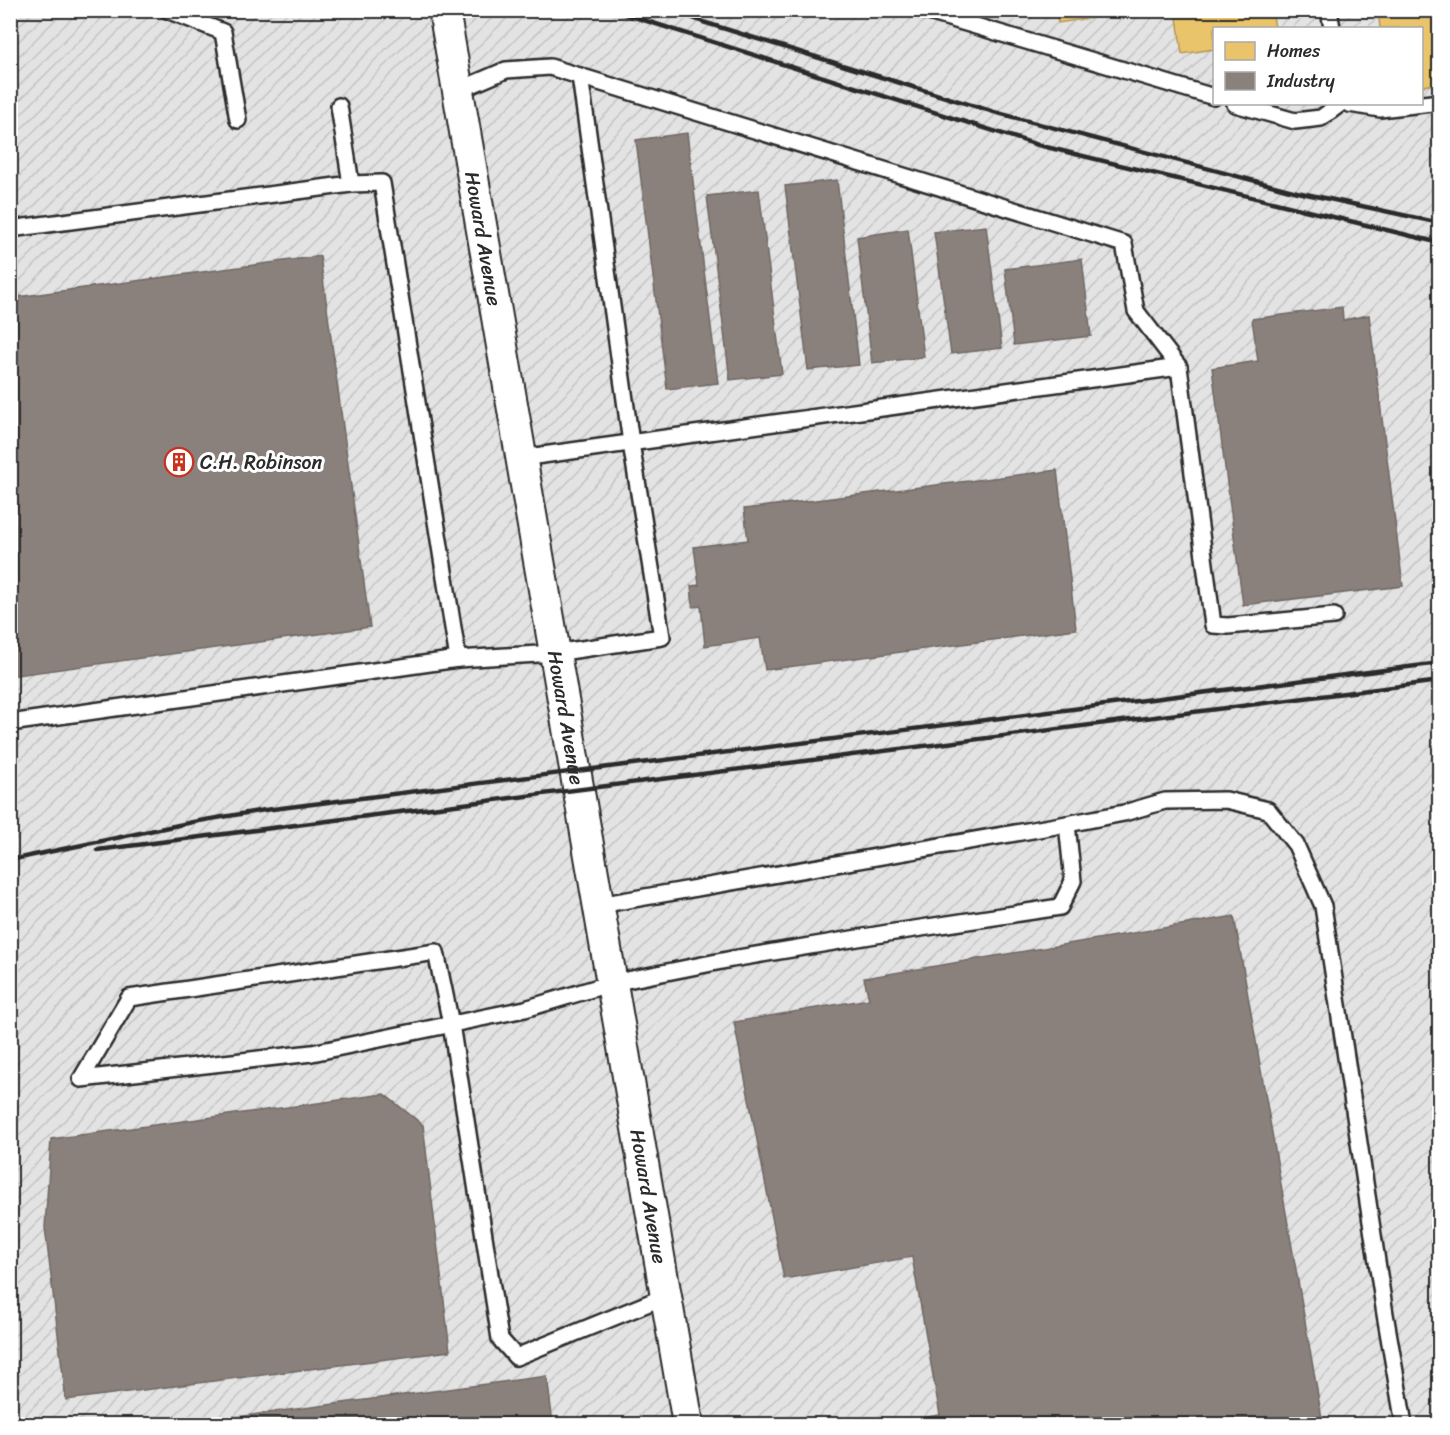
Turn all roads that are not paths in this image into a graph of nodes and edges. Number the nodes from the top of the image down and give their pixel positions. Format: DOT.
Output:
graph roads {
  1 [pos="167,10"];
  2 [pos="444,10"];
  3 [pos="922,10"];
  4 [pos="1329,10"];
  5 [pos="1332,27"];
  6 [pos="580,76"];
  7 [pos="457,91"];
  8 [pos="1213,97"];
  9 [pos="1440,102"];
  10 [pos="1423,104"];
  11 [pos="1239,105"];
  12 [pos="1339,105"];
  13 [pos="1355,105"];
  14 [pos="1414,105"];
  15 [pos="339,106"];
  16 [pos="238,120"];
  17 [pos="351,184"];
  18 [pos="10,229"];
  19 [pos="1179,367"];
  20 [pos="631,443"];
  21 [pos="521,458"];
  22 [pos="1334,616"];
  23 [pos="555,653"];
  24 [pos="458,659"];
  25 [pos="10,723"];
  26 [pos="1068,824"];
  27 [pos="599,905"];
  28 [pos="612,983"];
  29 [pos="451,1024"];
  30 [pos="666,1296"];
  31 [pos="688,1425"];
  32 [pos="1404,1425"];
  1 -- 16 [label="lane"];
  2 -- 7 [label="street, Howard Avenue"];
  3 -- 8 [label="lane"];
  4 -- 5 [label="lane"];
  6 -- 7 [label="lane"];
  6 -- 19 [label="lane"];
  6 -- 20 [label="lane"];
  7 -- 21 [label="street, Howard Avenue"];
  9 -- 10 [label="lane"];
  11 -- 12 [label="lane"];
  13 -- 14 [label="lane"];
  15 -- 17 [label="lane"];
  17 -- 18 [label="lane"];
  17 -- 24 [label="lane"];
  19 -- 20 [label="lane"];
  19 -- 22 [label="lane"];
  20 -- 21 [label="lane"];
  20 -- 23 [label="lane"];
  21 -- 23 [label="street, Howard Avenue"];
  23 -- 24 [label="lane"];
  23 -- 27 [label="street, Howard Avenue"];
  24 -- 25 [label="lane"];
  26 -- 27 [label="lane"];
  26 -- 28 [label="lane"];
  26 -- 32 [label="lane"];
  27 -- 28 [label="street, Howard Avenue"];
  28 -- 29 [label="lane"];
  28 -- 30 [label="street, Howard Avenue"];
  29 -- 29 [label="lane"];
  29 -- 30 [label="lane"];
  30 -- 31 [label="street, Howard Avenue"];
}
